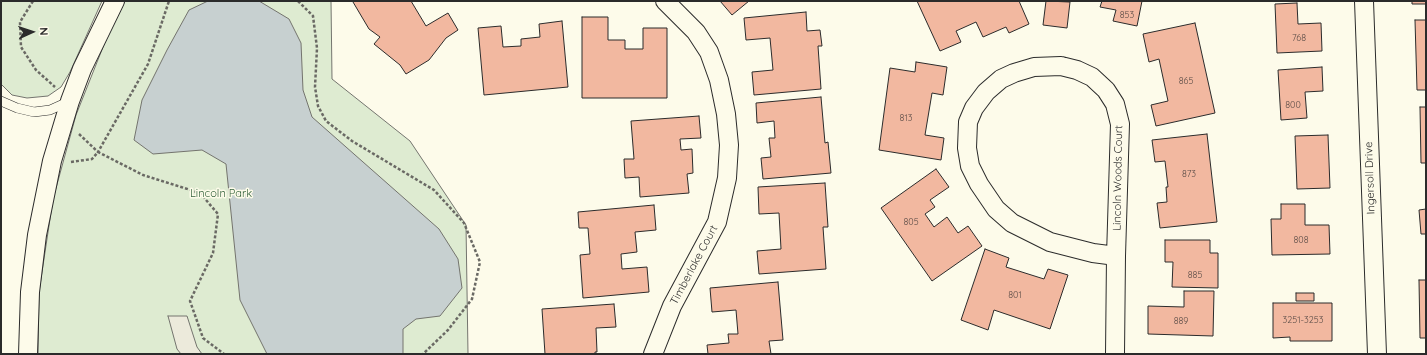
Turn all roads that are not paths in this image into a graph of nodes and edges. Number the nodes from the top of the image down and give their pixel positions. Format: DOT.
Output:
graph roads {
  1 [pos="115,1"];
  2 [pos="665,1"];
  3 [pos="1364,1"];
  4 [pos="1,101"];
  5 [pos="70,101"];
  6 [pos="1116,256"];
  7 [pos="28,354"];
  8 [pos="653,354"];
  9 [pos="1115,354"];
  10 [pos="1377,354"];
  1 -- 5 [label="street"];
  2 -- 8 [label="street, Timberlake Court"];
  3 -- 10 [label="street, Ingersoll Drive"];
  4 -- 5 [label="lane"];
  5 -- 7 [label="street"];
  6 -- 6 [label="street, Lincoln Woods Court"];
  6 -- 9 [label="street, Lincoln Woods Court"];
}
